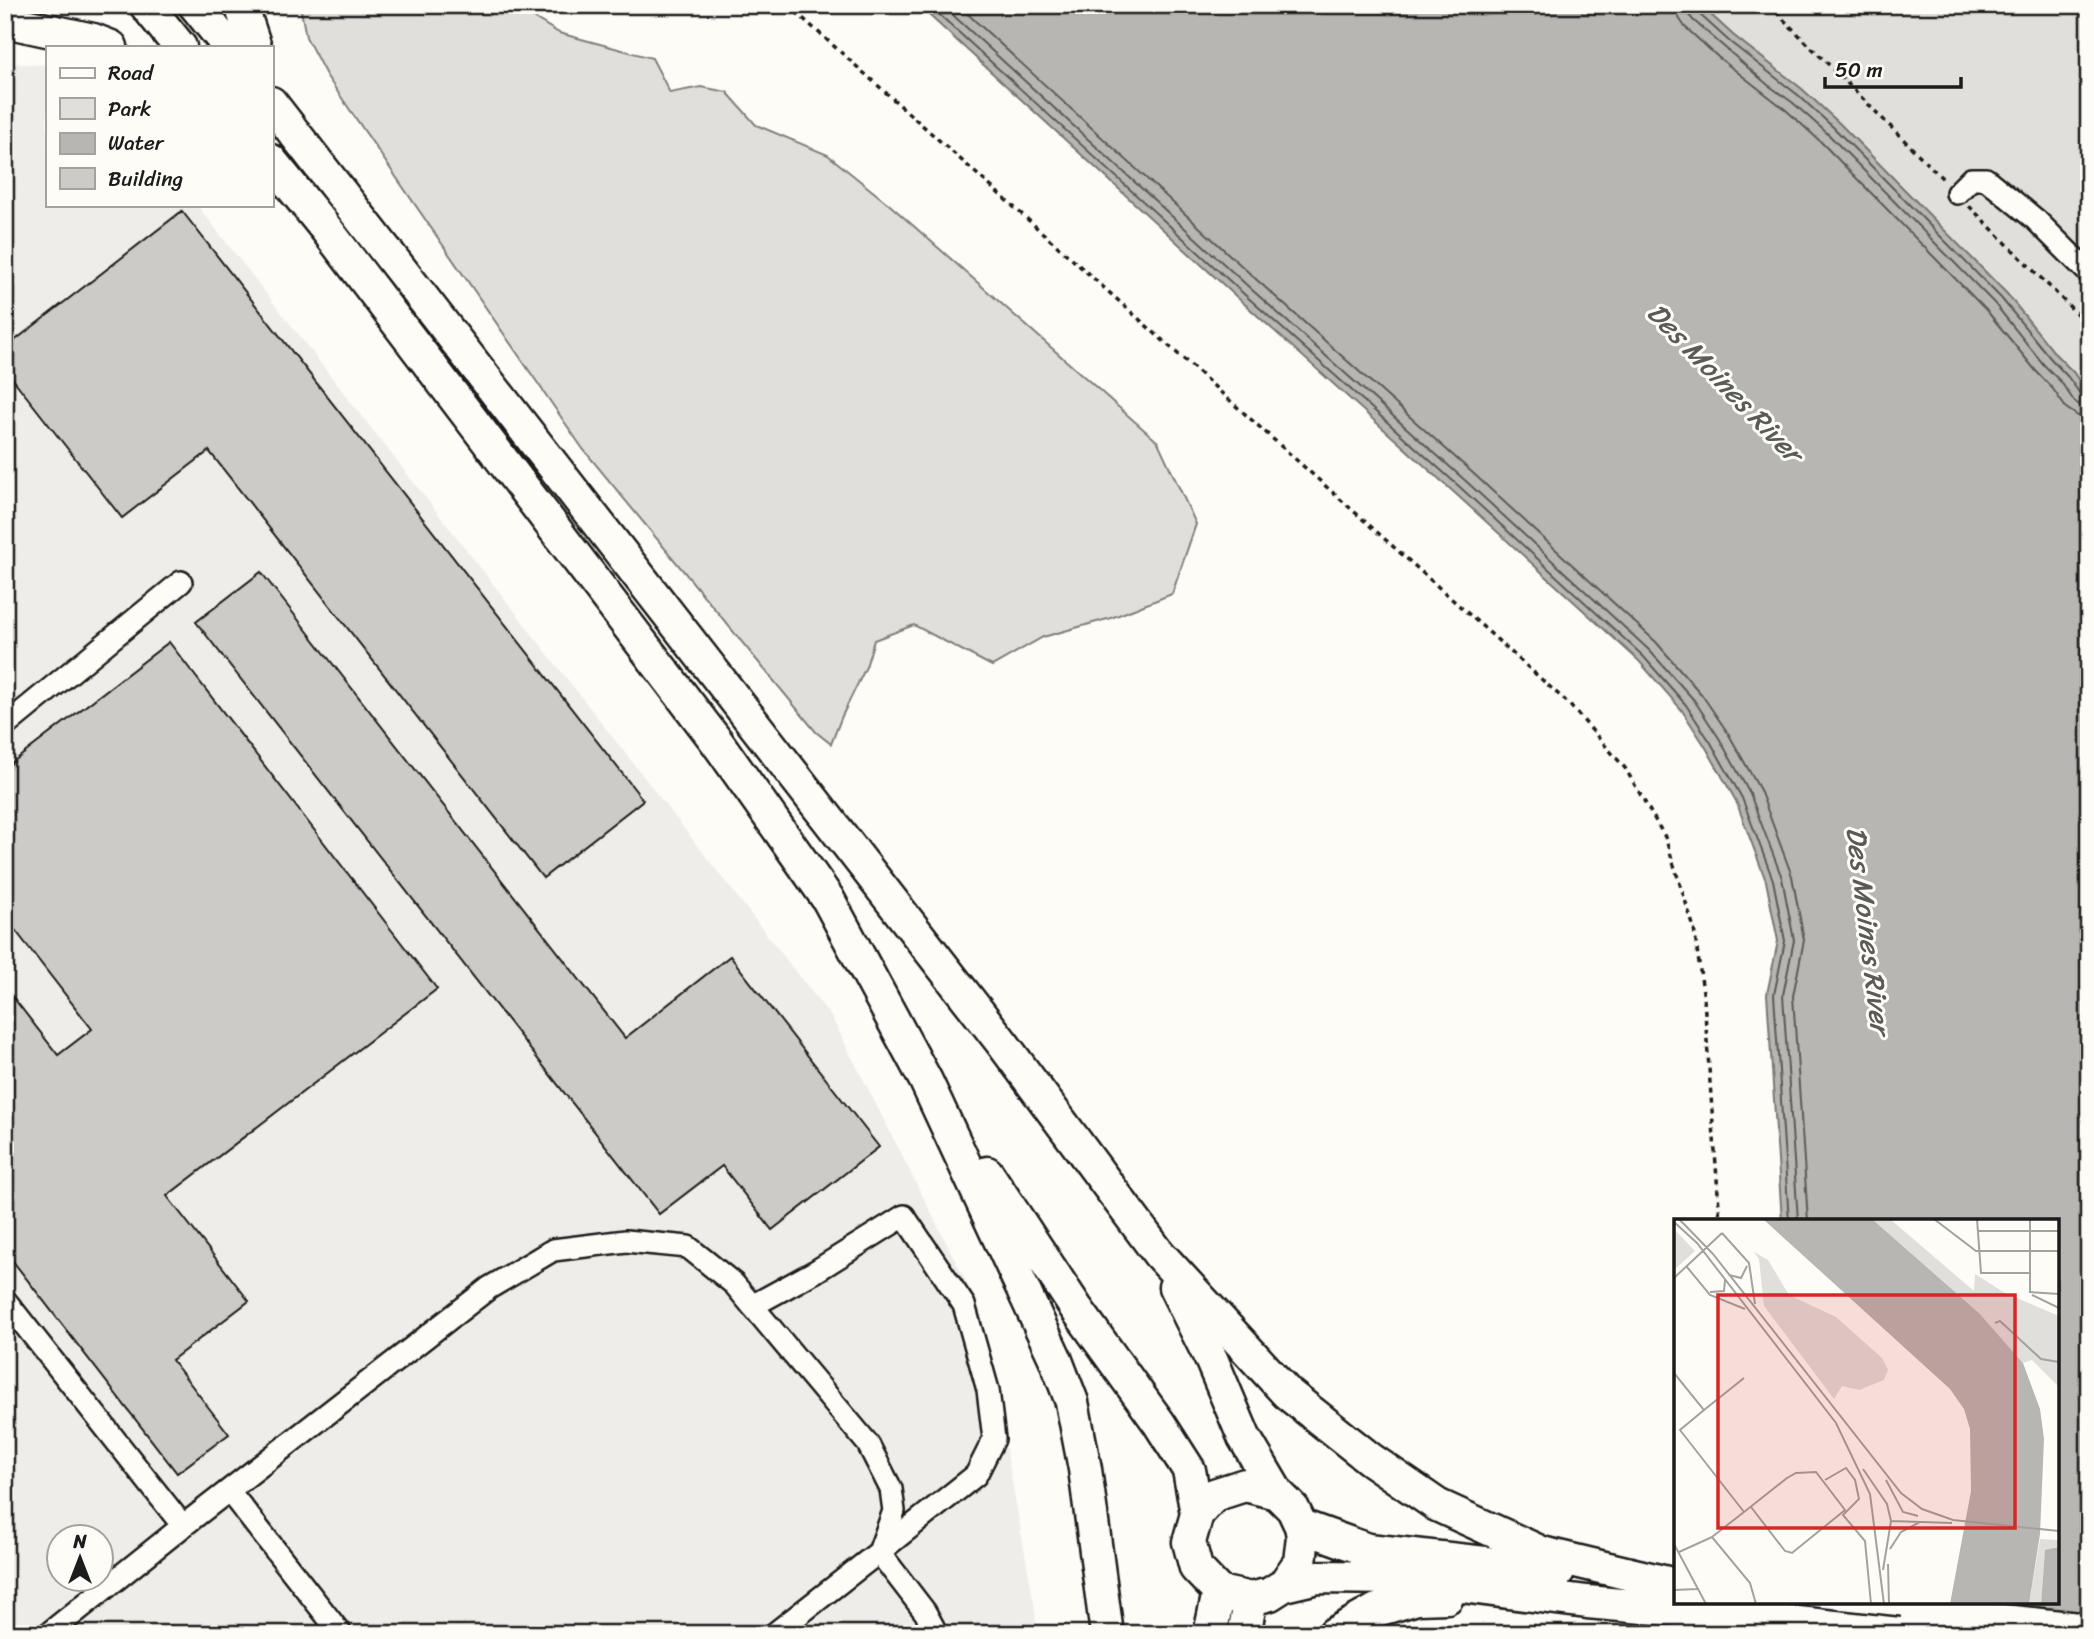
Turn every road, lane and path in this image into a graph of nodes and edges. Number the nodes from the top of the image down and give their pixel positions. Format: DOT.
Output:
graph roads {
  1 [pos="146,5"];
  2 [pos="195,5"];
  3 [pos="241,5"];
  4 [pos="788,5"];
  5 [pos="1769,5"];
  6 [pos="5,21"];
  7 [pos="108,46"];
  8 [pos="179,46"];
  9 [pos="228,46"];
  10 [pos="255,46"];
  11 [pos="273,84"];
  12 [pos="273,106"];
  13 [pos="273,163"];
  14 [pos="273,189"];
  15 [pos="338,192"];
  16 [pos="1956,193"];
  17 [pos="2089,273"];
  18 [pos="2089,326"];
  19 [pos="439,378"];
  20 [pos="181,582"];
  21 [pos="5,726"];
  22 [pos="926,1081"];
  23 [pos="1720,1219"];
  24 [pos="1159,1254"];
  25 [pos="5,1300"];
  26 [pos="752,1306"];
  27 [pos="229,1490"];
  28 [pos="1276,1493"];
  29 [pos="1197,1514"];
  30 [pos="1301,1525"];
  31 [pos="183,1526"];
  32 [pos="879,1552"];
  33 [pos="1666,1583"];
  34 [pos="1284,1585"];
  35 [pos="1219,1592"];
  36 [pos="1525,1594"];
  37 [pos="1251,1598"];
  38 [pos="1842,1604"];
  39 [pos="2089,1630"];
  40 [pos="48,1634"];
  41 [pos="341,1634"];
  42 [pos="774,1634"];
  43 [pos="937,1634"];
  44 [pos="1107,1634"];
  45 [pos="1210,1634"];
  46 [pos="1244,1634"];
  47 [pos="1334,1634"];
  48 [pos="1899,1634"];
  1 -- 8 [label="highway"];
  2 -- 9 [label="highway"];
  3 -- 10 [label="highway"];
  4 -- 23 [label="path"];
  5 -- 16 [label="path"];
  6 -- 7 [label="highway"];
  11 -- 15 [label="highway"];
  12 -- 15 [label="highway"];
  13 -- 19 [label="highway"];
  14 -- 19 [label="highway"];
  15 -- 24 [label="highway"];
  16 -- 17 [label="lane"];
  16 -- 18 [label="path"];
  19 -- 22 [label="highway"];
  20 -- 21 [label="lane"];
  22 -- 29 [label="highway"];
  22 -- 44 [label="highway"];
  24 -- 28 [label="highway"];
  24 -- 33 [label="highway"];
  25 -- 31 [label="lane"];
  26 -- 27 [label="lane"];
  26 -- 32 [label="lane"];
  26 -- 32 [label="lane"];
  27 -- 31 [label="lane"];
  27 -- 41 [label="lane"];
  28 -- 29 [label="highway"];
  28 -- 30 [label="highway"];
  29 -- 35 [label="highway"];
  30 -- 33 [label="highway"];
  30 -- 34 [label="highway"];
  31 -- 40 [label="lane"];
  32 -- 42 [label="lane"];
  32 -- 43 [label="lane"];
  34 -- 36 [label="highway"];
  34 -- 37 [label="highway"];
  35 -- 37 [label="highway"];
  35 -- 45 [label="highway"];
  36 -- 47 [label="highway"];
  36 -- 48 [label="highway, bridge"];
  37 -- 46 [label="highway"];
  38 -- 39 [label="highway"];
}
